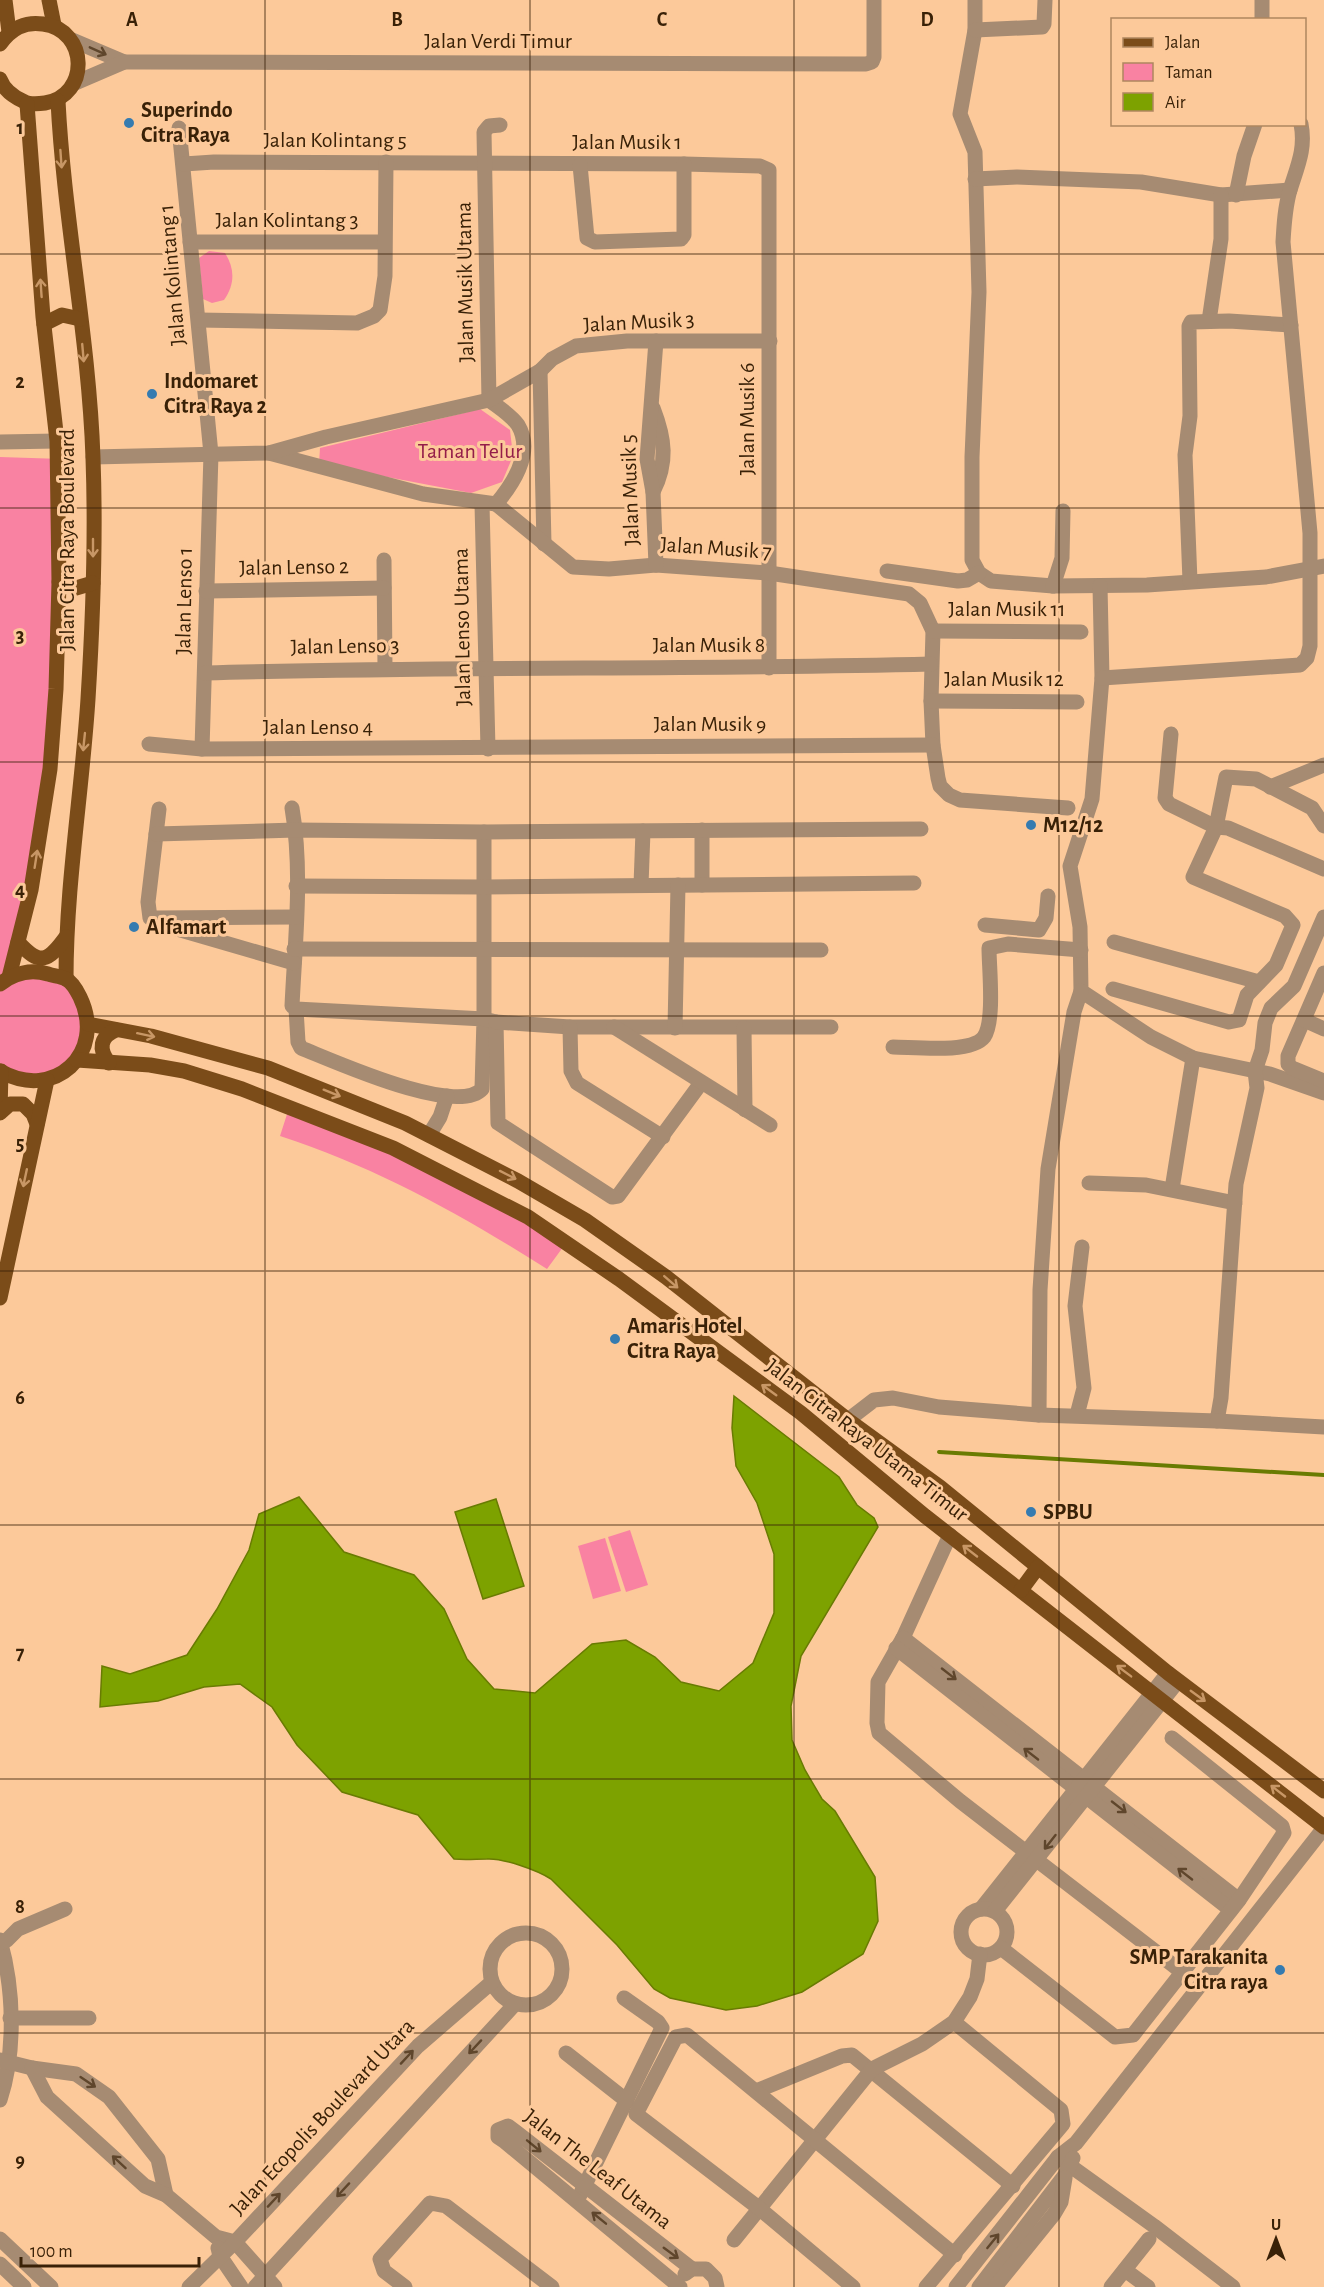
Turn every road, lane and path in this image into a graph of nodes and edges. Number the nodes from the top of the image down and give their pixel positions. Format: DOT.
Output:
graph roads {
  1 [pos="5,0"];
  2 [pos="49,0"];
  3 [pos="874,0"];
  4 [pos="1045,0"];
  5 [pos="1262,0"];
  6 [pos="970,2"];
  7 [pos="1262,18"];
  8 [pos="54,25"];
  9 [pos="975,30"];
  10 [pos="4,38"];
  11 [pos="72,40"];
  12 [pos="124,62"];
  13 [pos="75,83"];
  14 [pos="1,84"];
  15 [pos="58,101"];
  16 [pos="27,104"];
  17 [pos="500,125"];
  18 [pos="1254,126"];
  19 [pos="1301,126"];
  20 [pos="179,128"];
  21 [pos="386,162"];
  22 [pos="184,164"];
  23 [pos="485,164"];
  24 [pos="684,164"];
  25 [pos="580,165"];
  26 [pos="769,170"];
  27 [pos="975,179"];
  28 [pos="1290,190"];
  29 [pos="1229,195"];
  30 [pos="190,242"];
  31 [pos="384,242"];
  32 [pos="80,319"];
  33 [pos="199,320"];
  34 [pos="1209,321"];
  35 [pos="44,324"];
  36 [pos="1291,324"];
  37 [pos="656,342"];
  38 [pos="770,342"];
  39 [pos="540,371"];
  40 [pos="489,400"];
  41 [pos="57,441"];
  42 [pos="0,442"];
  43 [pos="269,453"];
  44 [pos="211,454"];
  45 [pos="93,458"];
  46 [pos="489,504"];
  47 [pos="1063,511"];
  48 [pos="544,544"];
  49 [pos="384,560"];
  50 [pos="656,565"];
  51 [pos="1316,566"];
  52 [pos="887,571"];
  53 [pos="769,573"];
  54 [pos="979,573"];
  55 [pos="1190,581"];
  56 [pos="59,582"];
  57 [pos="93,583"];
  58 [pos="1053,586"];
  59 [pos="1100,586"];
  60 [pos="384,588"];
  61 [pos="206,591"];
  62 [pos="933,631"];
  63 [pos="1081,632"];
  64 [pos="931,664"];
  65 [pos="486,667"];
  66 [pos="385,668"];
  67 [pos="769,668"];
  68 [pos="204,673"];
  69 [pos="1102,678"];
  70 [pos="931,701"];
  71 [pos="1077,702"];
  72 [pos="1171,734"];
  73 [pos="149,744"];
  74 [pos="933,745"];
  75 [pos="202,749"];
  76 [pos="488,749"];
  77 [pos="1324,765"];
  78 [pos="1270,787"];
  79 [pos="292,808"];
  80 [pos="1068,808"];
  81 [pos="159,809"];
  82 [pos="1324,826"];
  83 [pos="1216,827"];
  84 [pos="921,829"];
  85 [pos="296,830"];
  86 [pos="702,830"];
  87 [pos="643,831"];
  88 [pos="484,832"];
  89 [pos="156,834"];
  90 [pos="1324,869"];
  91 [pos="914,883"];
  92 [pos="641,885"];
  93 [pos="678,885"];
  94 [pos="702,885"];
  95 [pos="296,886"];
  96 [pos="484,887"];
  97 [pos="1076,898"];
  98 [pos="296,916"];
  99 [pos="1324,917"];
  100 [pos="150,918"];
  101 [pos="985,925"];
  102 [pos="66,937"];
  103 [pos="18,942"];
  104 [pos="1114,942"];
  105 [pos="484,948"];
  106 [pos="675,949"];
  107 [pos="821,950"];
  108 [pos="1081,950"];
  109 [pos="294,956"];
  110 [pos="1324,973"];
  111 [pos="66,979"];
  112 [pos="4,980"];
  113 [pos="1259,982"];
  114 [pos="1113,989"];
  115 [pos="1081,991"];
  116 [pos="296,1009"];
  117 [pos="490,1020"];
  118 [pos="1304,1020"];
  119 [pos="88,1024"];
  120 [pos="614,1027"];
  121 [pos="831,1027"];
  122 [pos="570,1028"];
  123 [pos="675,1028"];
  124 [pos="744,1028"];
  125 [pos="1324,1029"];
  126 [pos="116,1030"];
  127 [pos="892,1047"];
  128 [pos="1193,1058"];
  129 [pos="77,1060"];
  130 [pos="109,1063"];
  131 [pos="0,1071"];
  132 [pos="1255,1071"];
  133 [pos="47,1080"];
  134 [pos="1324,1081"];
  135 [pos="701,1083"];
  136 [pos="1324,1093"];
  137 [pos="447,1096"];
  138 [pos="746,1110"];
  139 [pos="0,1113"];
  140 [pos="37,1124"];
  141 [pos="770,1125"];
  142 [pos="429,1135"];
  143 [pos="663,1137"];
  144 [pos="1089,1183"];
  145 [pos="1172,1189"];
  146 [pos="1235,1203"];
  147 [pos="1082,1247"];
  148 [pos="0,1298"];
  149 [pos="706,1311"];
  150 [pos="689,1332"];
  151 [pos="1039,1414"];
  152 [pos="1077,1414"];
  153 [pos="848,1420"];
  154 [pos="1217,1421"];
  155 [pos="1324,1427"];
  156 [pos="950,1535"];
  157 [pos="1038,1567"];
  158 [pos="1021,1590"];
  159 [pos="899,1643"];
  160 [pos="1173,1677"];
  161 [pos="1157,1696"];
  162 [pos="1172,1738"];
  163 [pos="1085,1788"];
  164 [pos="1324,1791"];
  165 [pos="1324,1827"];
  166 [pos="1031,1856"];
  167 [pos="1235,1905"];
  168 [pos="65,1909"];
  169 [pos="988,1910"];
  170 [pos="0,1942"];
  171 [pos="1001,1948"];
  172 [pos="980,1954"];
  173 [pos="1182,1972"];
  174 [pos="492,1982"];
  175 [pos="624,1998"];
  176 [pos="515,2004"];
  177 [pos="10,2018"];
  178 [pos="89,2018"];
  179 [pos="954,2022"];
  180 [pos="566,2053"];
  181 [pos="4,2061"];
  182 [pos="32,2068"];
  183 [pos="872,2069"];
  184 [pos="756,2091"];
  185 [pos="0,2100"];
  186 [pos="627,2101"];
  187 [pos="816,2139"];
  188 [pos="1076,2144"];
  189 [pos="1058,2157"];
  190 [pos="1068,2171"];
  191 [pos="1012,2186"];
  192 [pos="581,2194"];
  193 [pos="166,2195"];
  194 [pos="760,2209"];
  195 [pos="216,2237"];
  196 [pos="0,2239"];
  197 [pos="1149,2239"];
  198 [pos="734,2240"];
  199 [pos="234,2242"];
  200 [pos="955,2255"];
  201 [pos="220,2256"];
  202 [pos="0,2264"];
  203 [pos="692,2269"];
  204 [pos="1125,2270"];
  205 [pos="265,2283"];
  206 [pos="24,2287"];
  207 [pos="51,2287"];
  208 [pos="189,2287"];
  209 [pos="241,2287"];
  210 [pos="405,2287"];
  211 [pos="552,2287"];
  212 [pos="680,2287"];
  213 [pos="717,2287"];
  214 [pos="853,2287"];
  215 [pos="926,2287"];
  216 [pos="956,2287"];
  217 [pos="979,2287"];
  218 [pos="995,2287"];
  219 [pos="1111,2287"];
  220 [pos="1148,2287"];
  221 [pos="1233,2287"];
  1 -- 10 [label="main road"];
  2 -- 8 [label="main road"];
  3 -- 12 [label="street, Jalan Verdi Timur"];
  4 -- 9 [label="street"];
  5 -- 7 [label="street"];
  6 -- 9 [label="street"];
  8 -- 10 [label="main road"];
  8 -- 11 [label="main road"];
  9 -- 27 [label="street"];
  11 -- 12 [label="street, Jalan Verdi Timur, one-way"];
  11 -- 13 [label="main road"];
  12 -- 13 [label="street, Jalan Verdi Timur"];
  13 -- 15 [label="main road"];
  14 -- 16 [label="main road"];
  15 -- 16 [label="main road"];
  15 -- 32 [label="main road, Jalan Citra Raya Boulevard, one-way"];
  35 -- 16 [label="main road, Jalan Citra Raya Boulevard, one-way"];
  17 -- 23 [label="street, Jalan Musik Utama"];
  18 -- 29 [label="street"];
  19 -- 28 [label="street"];
  20 -- 22 [label="street, Jalan Kolintang 1"];
  21 -- 22 [label="street, Jalan Kolintang 5"];
  21 -- 23 [label="street, Jalan Kolintang 5"];
  21 -- 31 [label="street"];
  22 -- 30 [label="street, Jalan Kolintang 1"];
  23 -- 25 [label="street, Jalan Musik 1"];
  23 -- 40 [label="street, Jalan Musik Utama"];
  24 -- 25 [label="street, Jalan Musik 1"];
  24 -- 25 [label="street"];
  24 -- 26 [label="street, Jalan Musik 1"];
  26 -- 38 [label="street, Jalan Musik 6"];
  27 -- 29 [label="street"];
  27 -- 54 [label="street"];
  28 -- 29 [label="street"];
  28 -- 36 [label="street"];
  29 -- 34 [label="street"];
  30 -- 31 [label="street, Jalan Kolintang 3"];
  30 -- 33 [label="street, Jalan Kolintang 1"];
  31 -- 33 [label="street"];
  32 -- 35 [label="main road"];
  32 -- 45 [label="main road, Jalan Citra Raya Boulevard, one-way"];
  33 -- 44 [label="street, Jalan Kolintang 1"];
  34 -- 36 [label="street"];
  34 -- 55 [label="street"];
  35 -- 41 [label="main road, Jalan Citra Raya Boulevard"];
  36 -- 51 [label="street"];
  37 -- 38 [label="street, Jalan Musik 3"];
  37 -- 39 [label="street, Jalan Musik 3"];
  37 -- 50 [label="street, Jalan Musik 5"];
  38 -- 53 [label="street, Jalan Musik 6"];
  39 -- 40 [label="street, Jalan Musik 3"];
  39 -- 48 [label="street"];
  40 -- 43 [label="street, Jalan Musik 3"];
  40 -- 46 [label="street"];
  41 -- 42 [label="street"];
  41 -- 56 [label="main road, Jalan Citra Raya Boulevard"];
  43 -- 44 [label="street"];
  43 -- 46 [label="street"];
  44 -- 45 [label="street"];
  44 -- 61 [label="street, Jalan Lenso 1"];
  45 -- 57 [label="main road, Jalan Citra Raya Boulevard, one-way"];
  46 -- 48 [label="street, Jalan Musik 7"];
  46 -- 65 [label="street, Jalan Lenso Utama"];
  47 -- 58 [label="street"];
  48 -- 50 [label="street, Jalan Musik 7"];
  49 -- 60 [label="street"];
  50 -- 53 [label="street, Jalan Musik 7"];
  51 -- 55 [label="street"];
  51 -- 69 [label="street"];
  52 -- 54 [label="street"];
  53 -- 62 [label="street, Jalan Musik 7"];
  53 -- 67 [label="street, Jalan Musik 6"];
  54 -- 58 [label="street"];
  55 -- 59 [label="street"];
  56 -- 57 [label="main road"];
  103 -- 56 [label="main road, Jalan Citra Raya Boulevard, one-way"];
  57 -- 102 [label="main road, Jalan Citra Raya Boulevard, one-way"];
  58 -- 59 [label="street"];
  59 -- 69 [label="street"];
  60 -- 61 [label="street, Jalan Lenso 2"];
  60 -- 66 [label="street"];
  61 -- 68 [label="street, Jalan Lenso 1"];
  62 -- 63 [label="street, Jalan Musik 11"];
  62 -- 64 [label="street"];
  64 -- 67 [label="street, Jalan Musik 8"];
  64 -- 70 [label="street"];
  65 -- 66 [label="street, Jalan Lenso 3"];
  65 -- 67 [label="street, Jalan Musik 8"];
  65 -- 76 [label="street, Jalan Lenso Utama"];
  66 -- 68 [label="street, Jalan Lenso 3"];
  68 -- 75 [label="street, Jalan Lenso 1"];
  69 -- 97 [label="street"];
  70 -- 71 [label="street, Jalan Musik 12"];
  70 -- 74 [label="street"];
  72 -- 83 [label="street"];
  73 -- 75 [label="street, Jalan Lenso 4"];
  74 -- 76 [label="street, Jalan Musik 9"];
  74 -- 80 [label="street"];
  75 -- 76 [label="street, Jalan Lenso 4"];
  77 -- 78 [label="street"];
  78 -- 82 [label="street"];
  78 -- 83 [label="street"];
  79 -- 85 [label="street"];
  81 -- 89 [label="street"];
  83 -- 90 [label="street"];
  83 -- 113 [label="street"];
  84 -- 86 [label="street"];
  85 -- 88 [label="street"];
  85 -- 89 [label="street"];
  85 -- 95 [label="street"];
  86 -- 87 [label="street"];
  86 -- 94 [label="street"];
  87 -- 88 [label="street"];
  87 -- 92 [label="street"];
  88 -- 96 [label="street"];
  89 -- 100 [label="street"];
  91 -- 94 [label="street"];
  92 -- 93 [label="street"];
  92 -- 96 [label="street"];
  93 -- 94 [label="street"];
  93 -- 106 [label="street"];
  95 -- 96 [label="street"];
  95 -- 98 [label="street"];
  96 -- 105 [label="street"];
  97 -- 101 [label="street"];
  97 -- 108 [label="street"];
  98 -- 100 [label="street"];
  98 -- 109 [label="street"];
  99 -- 132 [label="street"];
  100 -- 109 [label="street"];
  102 -- 103 [label="main road"];
  102 -- 111 [label="main road, Jalan Citra Raya Boulevard"];
  103 -- 112 [label="main road, Jalan Citra Raya Boulevard"];
  104 -- 113 [label="street"];
  105 -- 106 [label="street"];
  105 -- 109 [label="street"];
  105 -- 117 [label="street"];
  106 -- 107 [label="street"];
  106 -- 123 [label="street"];
  108 -- 115 [label="street"];
  108 -- 127 [label="street"];
  109 -- 116 [label="street"];
  110 -- 118 [label="street"];
  111 -- 112 [label="main road"];
  111 -- 119 [label="main road"];
  113 -- 114 [label="street"];
  115 -- 128 [label="street"];
  115 -- 151 [label="street"];
  116 -- 117 [label="street"];
  116 -- 137 [label="street"];
  117 -- 122 [label="street"];
  117 -- 137 [label="street"];
  117 -- 143 [label="street"];
  118 -- 125 [label="street"];
  118 -- 134 [label="street"];
  119 -- 126 [label="main road, Jalan Citra Raya Utama Timur"];
  119 -- 129 [label="main road"];
  120 -- 122 [label="street"];
  120 -- 123 [label="street"];
  120 -- 135 [label="street"];
  121 -- 124 [label="street"];
  122 -- 143 [label="street"];
  123 -- 124 [label="street"];
  124 -- 138 [label="street"];
  126 -- 130 [label="main road"];
  126 -- 142 [label="main road, Jalan Citra Raya Utama Timur, one-way"];
  128 -- 132 [label="street"];
  128 -- 145 [label="street"];
  129 -- 130 [label="main road, Jalan Citra Raya Utama Timur"];
  129 -- 133 [label="main road"];
  130 -- 150 [label="main road, Jalan Citra Raya Utama Timur"];
  131 -- 133 [label="main road"];
  131 -- 139 [label="main road"];
  132 -- 136 [label="street"];
  132 -- 146 [label="street"];
  133 -- 140 [label="main road"];
  135 -- 138 [label="street"];
  135 -- 143 [label="street"];
  137 -- 142 [label="street"];
  138 -- 141 [label="street"];
  139 -- 140 [label="main road"];
  140 -- 148 [label="main road, one-way"];
  142 -- 149 [label="main road, Jalan Citra Raya Utama Timur, one-way"];
  144 -- 145 [label="street"];
  145 -- 146 [label="street"];
  146 -- 154 [label="street"];
  147 -- 152 [label="street"];
  149 -- 150 [label="main road"];
  149 -- 153 [label="main road, Jalan Citra Raya Utama Timur"];
  156 -- 150 [label="main road, Jalan Citra Raya Utama Timur, one-way"];
  151 -- 152 [label="street"];
  151 -- 153 [label="street"];
  152 -- 154 [label="street"];
  153 -- 157 [label="main road, Jalan Citra Raya Utama Timur"];
  154 -- 155 [label="street"];
  158 -- 156 [label="main road, Jalan Citra Raya Utama Timur, one-way"];
  156 -- 159 [label="street"];
  157 -- 158 [label="main road"];
  157 -- 160 [label="main road, Jalan Citra Raya Utama Timur"];
  161 -- 158 [label="main road, Jalan Citra Raya Utama Timur, one-way"];
  159 -- 163 [label="street"];
  159 -- 166 [label="street"];
  160 -- 161 [label="street"];
  160 -- 164 [label="main road, Jalan Citra Raya Utama Timur, one-way"];
  161 -- 163 [label="street"];
  165 -- 161 [label="main road, Jalan Citra Raya Utama Timur, one-way"];
  162 -- 167 [label="street"];
  163 -- 166 [label="street"];
  163 -- 167 [label="street"];
  165 -- 188 [label="street"];
  166 -- 169 [label="street"];
  166 -- 173 [label="street"];
  167 -- 173 [label="street"];
  168 -- 170 [label="street"];
  169 -- 171 [label="street"];
  169 -- 172 [label="street"];
  170 -- 177 [label="street"];
  171 -- 172 [label="street"];
  171 -- 173 [label="street"];
  172 -- 179 [label="street"];
  174 -- 176 [label="street"];
  174 -- 176 [label="street"];
  199 -- 174 [label="street, Jalan Ecopolis Boulevard Utara, one-way"];
  175 -- 186 [label="street"];
  176 -- 205 [label="street, one-way"];
  177 -- 178 [label="street"];
  177 -- 181 [label="street"];
  179 -- 183 [label="street"];
  179 -- 191 [label="street"];
  180 -- 186 [label="street"];
  181 -- 182 [label="street"];
  181 -- 185 [label="street"];
  193 -- 182 [label="street, one-way"];
  182 -- 193 [label="street, one-way"];
  183 -- 184 [label="street"];
  183 -- 187 [label="street"];
  183 -- 191 [label="street"];
  184 -- 187 [label="street"];
  184 -- 194 [label="street"];
  186 -- 192 [label="street"];
  187 -- 194 [label="street"];
  187 -- 200 [label="street"];
  188 -- 189 [label="street"];
  188 -- 190 [label="street"];
  189 -- 190 [label="street"];
  216 -- 189 [label="street, one-way"];
  190 -- 217 [label="street"];
  190 -- 218 [label="street"];
  190 -- 221 [label="street"];
  191 -- 200 [label="street"];
  192 -- 192 [label="street, Jalan The Leaf Utama, one-way"];
  192 -- 203 [label="street, Jalan The Leaf Utama, one-way"];
  212 -- 192 [label="street, Jalan The Leaf Utama, one-way"];
  193 -- 195 [label="street"];
  194 -- 198 [label="street"];
  194 -- 214 [label="street"];
  195 -- 199 [label="street"];
  195 -- 201 [label="street"];
  196 -- 207 [label="street"];
  197 -- 204 [label="street"];
  199 -- 201 [label="street, Jalan Ecopolis Boulevard Utara"];
  199 -- 205 [label="street"];
  200 -- 215 [label="street"];
  201 -- 208 [label="street, Jalan Ecopolis Boulevard Utara"];
  201 -- 209 [label="street"];
  202 -- 206 [label="street"];
  203 -- 212 [label="street"];
  203 -- 213 [label="street, Jalan The Leaf Utama"];
  204 -- 219 [label="street"];
  204 -- 220 [label="street"];
  210 -- 211 [label="street"];
}
